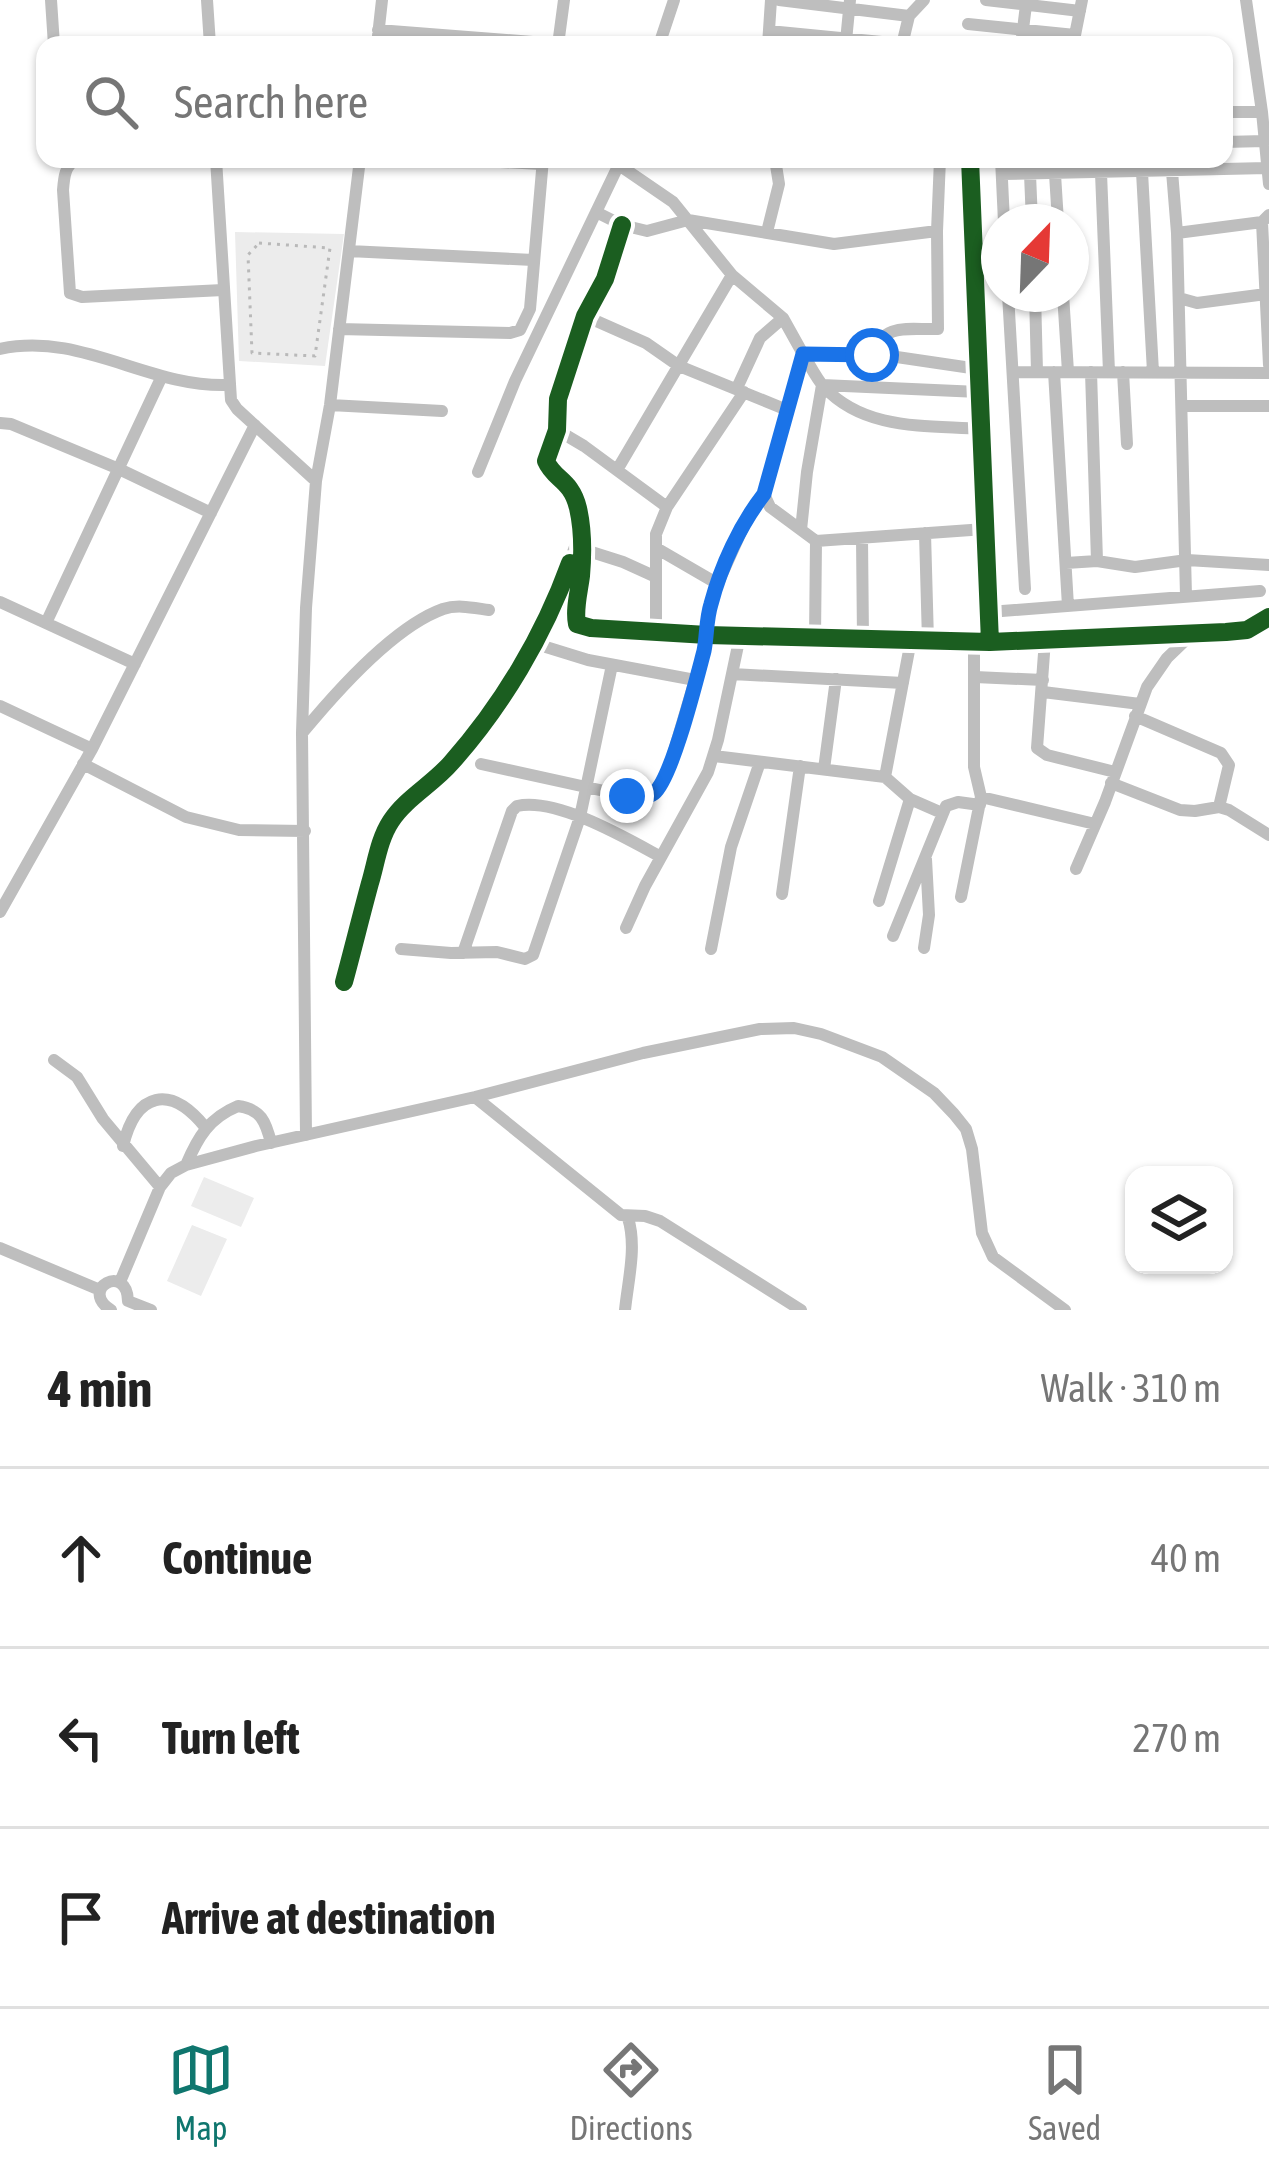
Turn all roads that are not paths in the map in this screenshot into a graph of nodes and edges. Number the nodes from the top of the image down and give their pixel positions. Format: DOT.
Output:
graph roads {
  1 [pos="51,0"];
  2 [pos="207,0"];
  3 [pos="382,0"];
  4 [pos="564,0"];
  5 [pos="674,0"];
  6 [pos="775,0"];
  7 [pos="924,0"];
  8 [pos="986,0"];
  9 [pos="1246,0"];
  10 [pos="850,4"];
  11 [pos="1027,4"];
  12 [pos="1081,5"];
  13 [pos="909,16"];
  14 [pos="968,24"];
  15 [pos="378,30"];
  16 [pos="1023,30"];
  17 [pos="53,36"];
  18 [pos="209,36"];
  19 [pos="377,36"];
  20 [pos="455,36"];
  21 [pos="559,36"];
  22 [pos="662,36"];
  23 [pos="769,36"];
  24 [pos="847,36"];
  25 [pos="904,36"];
  26 [pos="1022,36"];
  27 [pos="1054,36"];
  28 [pos="1075,36"];
  29 [pos="1233,112"];
  30 [pos="1262,112"];
  31 [pos="1265,141"];
  32 [pos="1233,142"];
  33 [pos="1233,167"];
  34 [pos="68,168"];
  35 [pos="216,168"];
  36 [pos="359,168"];
  37 [pos="542,168"];
  38 [pos="617,168"];
  39 [pos="628,168"];
  40 [pos="776,168"];
  41 [pos="940,168"];
  42 [pos="970,168"];
  43 [pos="1001,168"];
  44 [pos="1008,168"];
  45 [pos="1136,168"];
  46 [pos="1171,168"];
  47 [pos="1267,168"];
  48 [pos="1060,169"];
  49 [pos="1101,173"];
  50 [pos="1030,174"];
  51 [pos="1269,184"];
  52 [pos="1003,204"];
  53 [pos="1031,204"];
  54 [pos="1059,204"];
  55 [pos="596,212"];
  56 [pos="1266,219"];
  57 [pos="688,220"];
  58 [pos="622,225"];
  59 [pos="937,231"];
  60 [pos="767,232"];
  61 [pos="1177,233"];
  62 [pos="349,251"];
  63 [pos="533,260"];
  64 [pos="732,275"];
  65 [pos="223,290"];
  66 [pos="1266,295"];
  67 [pos="1179,298"];
  68 [pos="1009,312"];
  69 [pos="1035,312"];
  70 [pos="1063,312"];
  71 [pos="586,316"];
  72 [pos="783,318"];
  73 [pos="339,329"];
  74 [pos="0,350"];
  75 [pos="803,354"];
  76 [pos="872,355"];
  77 [pos="679,366"];
  78 [pos="978,369"];
  79 [pos="1269,369"];
  80 [pos="1013,372"];
  81 [pos="1037,372"];
  82 [pos="1061,372"];
  83 [pos="1091,372"];
  84 [pos="1116,372"];
  85 [pos="1153,372"];
  86 [pos="1181,372"];
  87 [pos="162,376"];
  88 [pos="228,385"];
  89 [pos="822,385"];
  90 [pos="741,390"];
  91 [pos="980,392"];
  92 [pos="330,405"];
  93 [pos="1182,406"];
  94 [pos="1269,406"];
  95 [pos="788,410"];
  96 [pos="442,411"];
  97 [pos="0,423"];
  98 [pos="255,425"];
  99 [pos="981,429"];
  100 [pos="556,430"];
  101 [pos="1127,444"];
  102 [pos="119,469"];
  103 [pos="617,470"];
  104 [pos="478,472"];
  105 [pos="316,481"];
  106 [pos="764,494"];
  107 [pos="667,507"];
  108 [pos="211,513"];
  109 [pos="582,529"];
  110 [pos="801,530"];
  111 [pos="986,530"];
  112 [pos="925,533"];
  113 [pos="862,538"];
  114 [pos="816,541"];
  115 [pos="656,548"];
  116 [pos="583,549"];
  117 [pos="1186,560"];
  118 [pos="1097,561"];
  119 [pos="1066,563"];
  120 [pos="1269,565"];
  121 [pos="656,578"];
  122 [pos="718,584"];
  123 [pos="1025,589"];
  124 [pos="1260,591"];
  125 [pos="1186,596"];
  126 [pos="0,602"];
  127 [pos="1068,606"];
  128 [pos="489,610"];
  129 [pos="989,612"];
  130 [pos="1269,617"];
  131 [pos="46,623"];
  132 [pos="656,632"];
  133 [pos="1192,634"];
  134 [pos="707,635"];
  135 [pos="740,636"];
  136 [pos="815,638"];
  137 [pos="862,639"];
  138 [pos="911,640"];
  139 [pos="928,640"];
  140 [pos="1046,640"];
  141 [pos="974,641"];
  142 [pos="990,642"];
  143 [pos="533,643"];
  144 [pos="135,664"];
  145 [pos="612,665"];
  146 [pos="732,674"];
  147 [pos="975,677"];
  148 [pos="836,679"];
  149 [pos="695,680"];
  150 [pos="903,682"];
  151 [pos="1043,686"];
  152 [pos="0,706"];
  153 [pos="1137,710"];
  154 [pos="302,733"];
  155 [pos="92,749"];
  156 [pos="714,756"];
  157 [pos="760,762"];
  158 [pos="83,764"];
  159 [pos="481,764"];
  160 [pos="800,766"];
  161 [pos="824,769"];
  162 [pos="1113,777"];
  163 [pos="885,778"];
  164 [pos="585,788"];
  165 [pos="910,799"];
  166 [pos="980,801"];
  167 [pos="1219,807"];
  168 [pos="942,813"];
  169 [pos="580,817"];
  170 [pos="1095,824"];
  171 [pos="305,831"];
  172 [pos="1269,835"];
  173 [pos="926,852"];
  174 [pos="661,857"];
  175 [pos="1076,869"];
  176 [pos="782,894"];
  177 [pos="961,897"];
  178 [pos="879,901"];
  179 [pos="1,909"];
  180 [pos="626,928"];
  181 [pos="893,936"];
  182 [pos="924,948"];
  183 [pos="401,949"];
  184 [pos="710,949"];
  185 [pos="463,953"];
  186 [pos="344,982"];
  187 [pos="54,1060"];
  188 [pos="475,1097"];
  189 [pos="205,1127"];
  190 [pos="306,1135"];
  191 [pos="271,1143"];
  192 [pos="123,1146"];
  193 [pos="186,1165"];
  194 [pos="160,1187"];
  195 [pos="628,1218"];
  196 [pos="0,1248"];
  197 [pos="120,1282"];
  198 [pos="100,1290"];
  199 [pos="115,1308"];
  200 [pos="151,1310"];
  201 [pos="625,1310"];
  202 [pos="801,1310"];
  203 [pos="1065,1310"];
  1 -- 17 [label="street"];
  2 -- 18 [label="street"];
  3 -- 15 [label="street"];
  4 -- 21 [label="street"];
  5 -- 22 [label="street"];
  6 -- 10 [label="street"];
  6 -- 23 [label="street"];
  7 -- 13 [label="street"];
  8 -- 11 [label="street"];
  9 -- 30 [label="street"];
  10 -- 13 [label="street"];
  10 -- 24 [label="street"];
  11 -- 12 [label="street"];
  11 -- 16 [label="street"];
  12 -- 28 [label="street"];
  13 -- 25 [label="street"];
  14 -- 16 [label="street"];
  15 -- 19 [label="street"];
  15 -- 20 [label="street"];
  16 -- 26 [label="street"];
  16 -- 27 [label="street"];
  29 -- 30 [label="street"];
  30 -- 31 [label="street"];
  31 -- 32 [label="street"];
  31 -- 47 [label="street"];
  33 -- 47 [label="street"];
  34 -- 65 [label="street"];
  35 -- 65 [label="street"];
  36 -- 62 [label="street"];
  37 -- 63 [label="street"];
  38 -- 55 [label="street"];
  39 -- 57 [label="street"];
  40 -- 60 [label="street"];
  41 -- 59 [label="street"];
  42 -- 78 [label="street"];
  43 -- 52 [label="street"];
  44 -- 50 [label="street"];
  45 -- 49 [label="street"];
  45 -- 85 [label="street"];
  46 -- 61 [label="street"];
  47 -- 51 [label="street"];
  48 -- 49 [label="street"];
  48 -- 50 [label="street"];
  48 -- 54 [label="street"];
  49 -- 84 [label="street"];
  50 -- 53 [label="street"];
  55 -- 58 [label="street"];
  55 -- 104 [label="street"];
  56 -- 61 [label="street"];
  56 -- 66 [label="street"];
  57 -- 58 [label="street"];
  57 -- 60 [label="street"];
  57 -- 64 [label="street"];
  58 -- 71 [label="street"];
  59 -- 60 [label="street"];
  59 -- 76 [label="street"];
  61 -- 67 [label="street"];
  62 -- 63 [label="street"];
  62 -- 73 [label="street"];
  63 -- 73 [label="street"];
  64 -- 72 [label="street"];
  64 -- 77 [label="street"];
  65 -- 88 [label="street"];
  66 -- 67 [label="street"];
  66 -- 79 [label="street"];
  67 -- 86 [label="street"];
  68 -- 80 [label="street"];
  69 -- 81 [label="street"];
  70 -- 82 [label="street"];
  71 -- 77 [label="street"];
  71 -- 100 [label="street"];
  72 -- 75 [label="street"];
  72 -- 90 [label="street"];
  73 -- 92 [label="street"];
  74 -- 87 [label="street"];
  75 -- 76 [label="street"];
  75 -- 89 [label="street"];
  75 -- 95 [label="street"];
  76 -- 78 [label="street"];
  77 -- 90 [label="street"];
  77 -- 103 [label="street"];
  78 -- 91 [label="street"];
  79 -- 86 [label="street"];
  80 -- 81 [label="street"];
  80 -- 123 [label="street"];
  81 -- 82 [label="street"];
  82 -- 83 [label="street"];
  82 -- 119 [label="street"];
  83 -- 84 [label="street"];
  83 -- 118 [label="street"];
  84 -- 85 [label="street"];
  84 -- 101 [label="street"];
  85 -- 86 [label="street"];
  86 -- 93 [label="street"];
  87 -- 88 [label="street"];
  87 -- 102 [label="street"];
  88 -- 98 [label="street"];
  89 -- 91 [label="street"];
  89 -- 99 [label="street"];
  89 -- 110 [label="street"];
  90 -- 95 [label="street"];
  90 -- 107 [label="street"];
  91 -- 99 [label="street"];
  92 -- 96 [label="street"];
  92 -- 105 [label="street"];
  93 -- 94 [label="street"];
  93 -- 117 [label="street"];
  95 -- 106 [label="street"];
  97 -- 102 [label="street"];
  98 -- 105 [label="street"];
  98 -- 108 [label="street"];
  99 -- 111 [label="street"];
  100 -- 103 [label="street"];
  100 -- 109 [label="street"];
  102 -- 108 [label="street"];
  102 -- 131 [label="street"];
  103 -- 107 [label="street"];
  105 -- 154 [label="street"];
  106 -- 110 [label="street"];
  106 -- 122 [label="street"];
  107 -- 115 [label="street"];
  108 -- 144 [label="street"];
  109 -- 116 [label="street"];
  109 -- 143 [label="street"];
  110 -- 114 [label="street"];
  111 -- 112 [label="street"];
  111 -- 129 [label="street"];
  112 -- 113 [label="street"];
  112 -- 139 [label="street"];
  113 -- 114 [label="street"];
  113 -- 137 [label="street"];
  114 -- 136 [label="street"];
  115 -- 121 [label="street"];
  115 -- 122 [label="street"];
  116 -- 121 [label="street"];
  116 -- 132 [label="street"];
  117 -- 118 [label="street"];
  117 -- 120 [label="street"];
  117 -- 125 [label="street"];
  118 -- 119 [label="street"];
  119 -- 127 [label="street"];
  121 -- 132 [label="street"];
  122 -- 134 [label="street"];
  124 -- 125 [label="street"];
  125 -- 127 [label="street"];
  126 -- 131 [label="street"];
  127 -- 129 [label="street"];
  128 -- 154 [label="street"];
  129 -- 142 [label="street"];
  130 -- 133 [label="street"];
  131 -- 144 [label="street"];
  132 -- 134 [label="street"];
  133 -- 140 [label="street"];
  133 -- 153 [label="street"];
  134 -- 135 [label="street"];
  134 -- 149 [label="street"];
  135 -- 136 [label="street"];
  135 -- 146 [label="street"];
  136 -- 137 [label="street"];
  137 -- 138 [label="street"];
  138 -- 139 [label="street"];
  138 -- 150 [label="street"];
  139 -- 141 [label="street"];
  140 -- 142 [label="street"];
  140 -- 151 [label="street"];
  141 -- 142 [label="street"];
  141 -- 147 [label="street"];
  143 -- 145 [label="street"];
  143 -- 186 [label="street"];
  144 -- 155 [label="street"];
  145 -- 149 [label="street"];
  145 -- 164 [label="street"];
  146 -- 148 [label="street"];
  146 -- 156 [label="street"];
  147 -- 151 [label="street"];
  147 -- 166 [label="street"];
  148 -- 150 [label="street"];
  148 -- 161 [label="street"];
  149 -- 164 [label="street"];
  150 -- 163 [label="street"];
  151 -- 153 [label="street"];
  151 -- 162 [label="street"];
  152 -- 155 [label="street"];
  153 -- 162 [label="street"];
  153 -- 167 [label="street"];
  154 -- 171 [label="street"];
  155 -- 158 [label="street"];
  156 -- 157 [label="street"];
  156 -- 174 [label="street"];
  157 -- 160 [label="street"];
  157 -- 184 [label="street"];
  158 -- 171 [label="street"];
  158 -- 179 [label="street"];
  159 -- 164 [label="street"];
  160 -- 161 [label="street"];
  160 -- 176 [label="street"];
  161 -- 163 [label="street"];
  162 -- 167 [label="street"];
  162 -- 170 [label="street"];
  163 -- 165 [label="street"];
  164 -- 169 [label="street"];
  165 -- 168 [label="street"];
  165 -- 178 [label="street"];
  166 -- 168 [label="street"];
  166 -- 170 [label="street"];
  166 -- 177 [label="street"];
  167 -- 172 [label="street"];
  168 -- 173 [label="street"];
  169 -- 174 [label="street"];
  169 -- 185 [label="street"];
  169 -- 185 [label="street"];
  170 -- 175 [label="street"];
  171 -- 190 [label="street"];
  173 -- 181 [label="street"];
  173 -- 182 [label="street"];
  174 -- 180 [label="street"];
  183 -- 185 [label="street"];
  187 -- 192 [label="street"];
  188 -- 190 [label="street"];
  188 -- 195 [label="street"];
  188 -- 203 [label="street"];
  189 -- 191 [label="street"];
  189 -- 192 [label="street"];
  189 -- 193 [label="street"];
  190 -- 191 [label="street"];
  191 -- 193 [label="street"];
  192 -- 194 [label="street"];
  193 -- 194 [label="street"];
  194 -- 197 [label="street"];
  195 -- 201 [label="street"];
  195 -- 202 [label="street"];
  196 -- 198 [label="street"];
  197 -- 198 [label="street"];
  197 -- 199 [label="street"];
  198 -- 199 [label="street"];
  199 -- 200 [label="street"];
}
